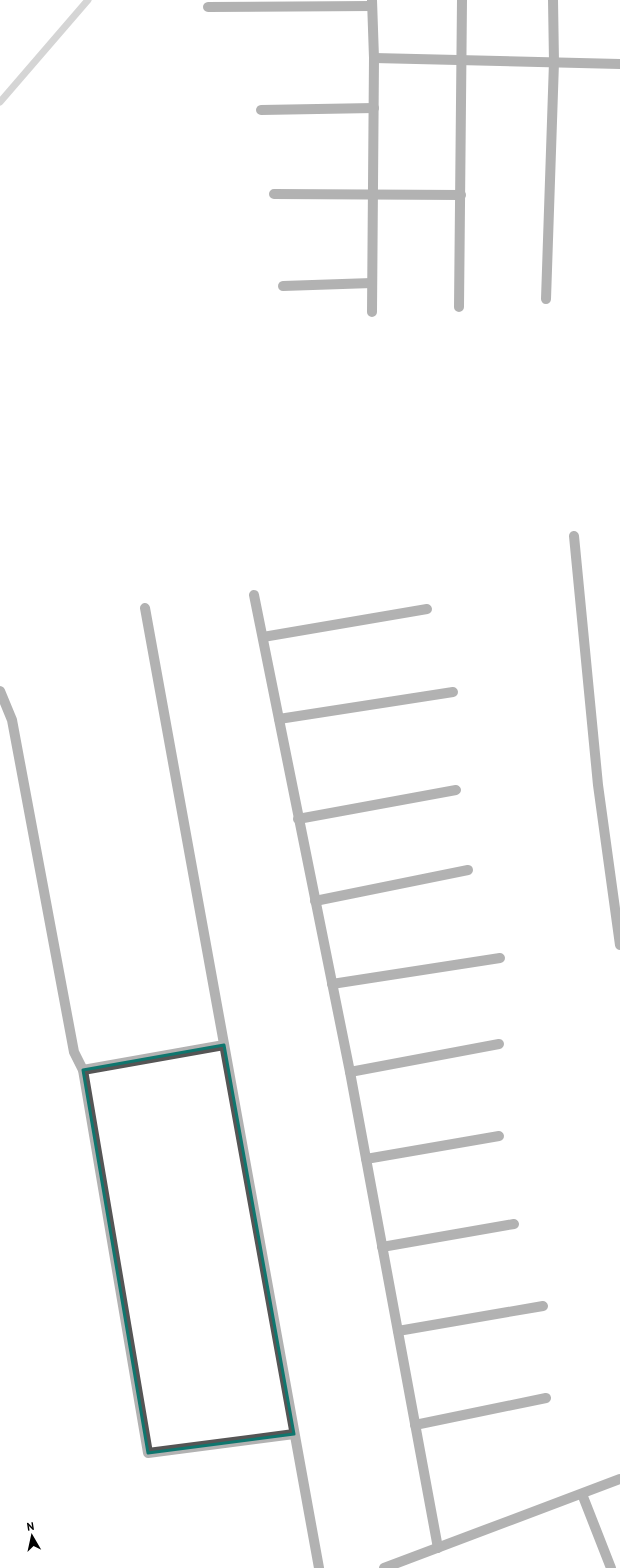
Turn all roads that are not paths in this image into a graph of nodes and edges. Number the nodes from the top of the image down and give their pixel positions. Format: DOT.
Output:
graph roads {
  1 [pos="462,0"];
  2 [pos="553,0"];
  3 [pos="372,3"];
  4 [pos="208,7"];
  5 [pos="374,58"];
  6 [pos="462,60"];
  7 [pos="554,62"];
  8 [pos="620,64"];
  9 [pos="374,108"];
  10 [pos="261,110"];
  11 [pos="274,194"];
  12 [pos="373,194"];
  13 [pos="460,195"];
  14 [pos="372,283"];
  15 [pos="283,286"];
  16 [pos="546,299"];
  17 [pos="459,307"];
  18 [pos="372,312"];
  19 [pos="574,536"];
  20 [pos="254,595"];
  21 [pos="145,608"];
  22 [pos="427,609"];
  23 [pos="263,637"];
  24 [pos="0,691"];
  25 [pos="453,692"];
  26 [pos="279,719"];
  27 [pos="456,790"];
  28 [pos="298,819"];
  29 [pos="468,870"];
  30 [pos="315,901"];
  31 [pos="620,945"];
  32 [pos="500,958"];
  33 [pos="332,984"];
  34 [pos="499,1044"];
  35 [pos="224,1045"];
  36 [pos="84,1070"];
  37 [pos="350,1072"];
  38 [pos="499,1136"];
  39 [pos="366,1159"];
  40 [pos="514,1224"];
  41 [pos="382,1247"];
  42 [pos="543,1306"];
  43 [pos="398,1331"];
  44 [pos="546,1398"];
  45 [pos="415,1425"];
  46 [pos="294,1434"];
  47 [pos="620,1480"];
  48 [pos="582,1494"];
  49 [pos="438,1548"];
  50 [pos="319,1568"];
  51 [pos="384,1568"];
  52 [pos="611,1568"];
  1 -- 6 [label="street"];
  2 -- 7 [label="street"];
  3 -- 4 [label="street"];
  3 -- 5 [label="street"];
  5 -- 6 [label="street"];
  5 -- 9 [label="street"];
  6 -- 7 [label="street"];
  6 -- 13 [label="street"];
  7 -- 8 [label="street"];
  7 -- 16 [label="street"];
  9 -- 10 [label="street"];
  9 -- 12 [label="street"];
  11 -- 12 [label="street"];
  12 -- 13 [label="street"];
  12 -- 14 [label="street"];
  13 -- 17 [label="street"];
  14 -- 15 [label="street"];
  14 -- 18 [label="street"];
  19 -- 31 [label="street"];
  20 -- 23 [label="street"];
  21 -- 35 [label="street"];
  22 -- 23 [label="street"];
  23 -- 26 [label="street"];
  24 -- 36 [label="street"];
  25 -- 26 [label="street"];
  26 -- 28 [label="street"];
  27 -- 28 [label="street"];
  28 -- 30 [label="street"];
  29 -- 30 [label="street"];
  30 -- 33 [label="street"];
  32 -- 33 [label="street"];
  33 -- 37 [label="street"];
  34 -- 37 [label="street"];
  35 -- 36 [label="street"];
  35 -- 46 [label="street"];
  36 -- 46 [label="street"];
  37 -- 39 [label="street"];
  38 -- 39 [label="street"];
  39 -- 41 [label="street"];
  40 -- 41 [label="street"];
  41 -- 43 [label="street"];
  42 -- 43 [label="street"];
  43 -- 45 [label="street"];
  44 -- 45 [label="street"];
  45 -- 49 [label="street"];
  46 -- 50 [label="street"];
  47 -- 48 [label="street"];
  48 -- 49 [label="street"];
  48 -- 52 [label="street"];
  49 -- 51 [label="street"];
}
